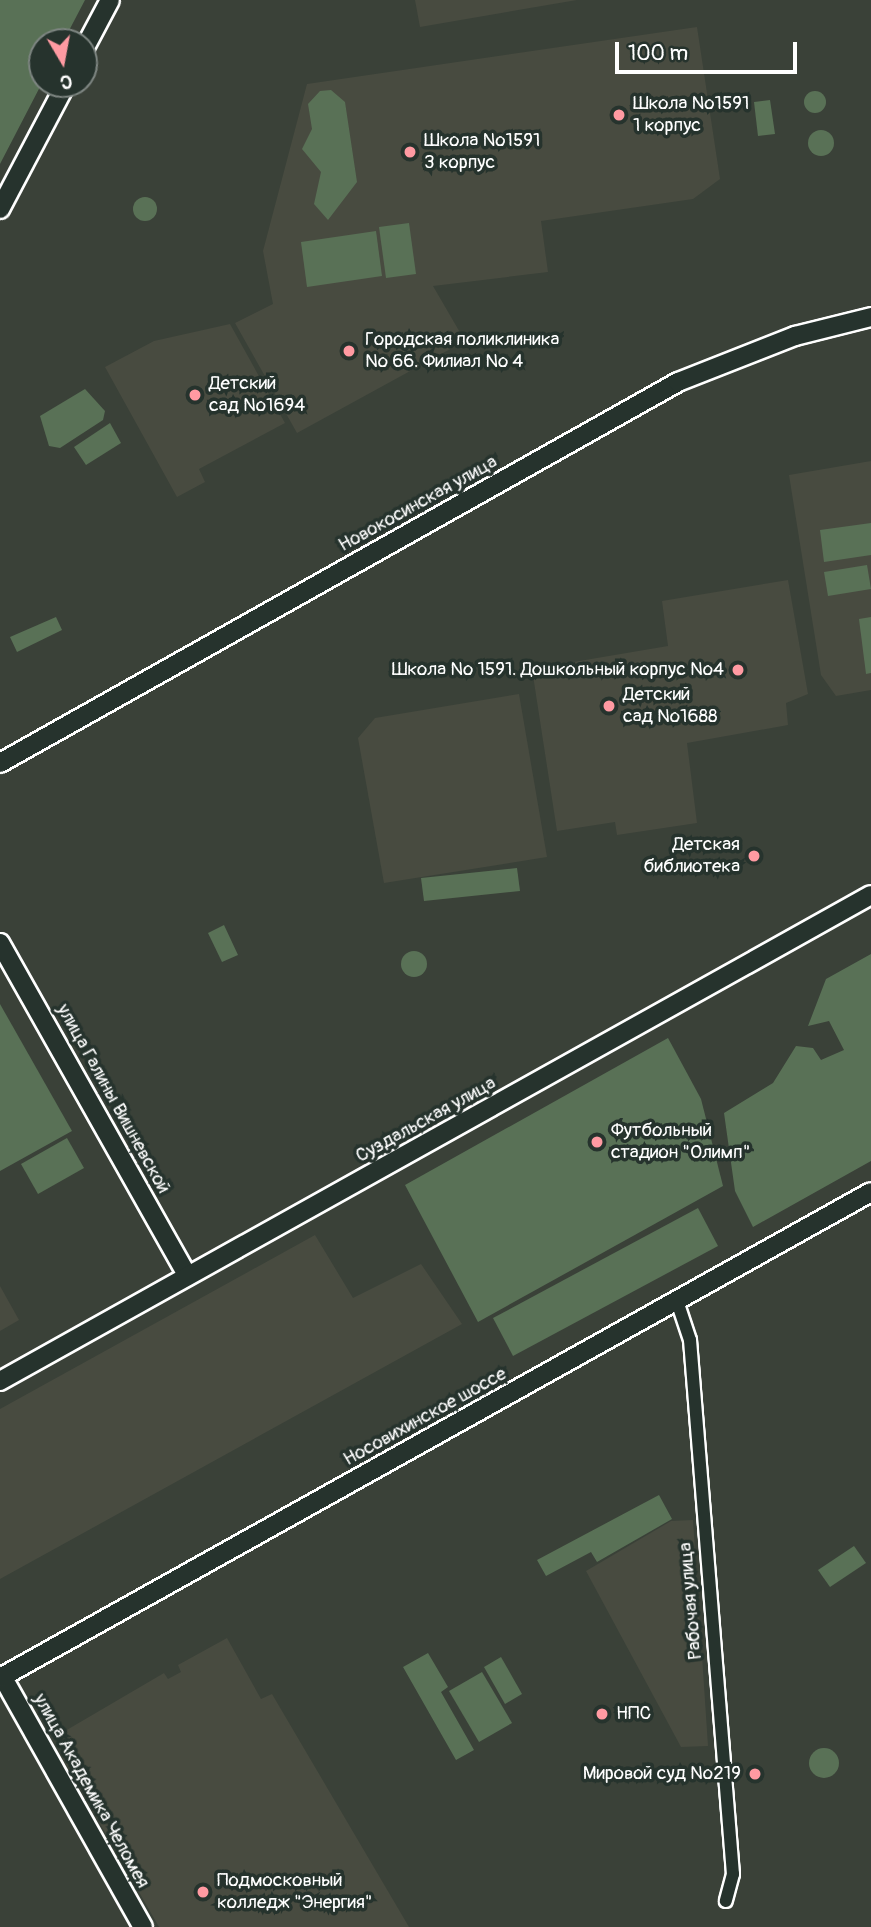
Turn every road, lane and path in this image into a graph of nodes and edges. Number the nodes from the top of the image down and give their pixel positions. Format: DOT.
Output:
graph roads {
  1 [pos="105,3"];
  2 [pos="94,28"];
  3 [pos="59,98"];
  4 [pos="0,209"];
  5 [pos="871,317"];
  6 [pos="3,762"];
  7 [pos="871,895"];
  8 [pos="0,943"];
  9 [pos="871,1192"];
  10 [pos="188,1276"];
  11 [pos="677,1301"];
  12 [pos="0,1381"];
  13 [pos="1,1677"];
  14 [pos="726,1901"];
  15 [pos="143,1927"];
  1 -- 2 [label="street"];
  3 -- 4 [label="street"];
  5 -- 6 [label="street, Новокосинская улица"];
  7 -- 10 [label="street, Суздальская улица"];
  8 -- 10 [label="street, улица Галины Вишневской"];
  9 -- 11 [label="street, Носовихинское шоссе"];
  10 -- 12 [label="street, Суздальская улица"];
  11 -- 13 [label="street, Носовихинское шоссе"];
  11 -- 14 [label="street, Рабочая улица"];
  13 -- 15 [label="street, улица Академика Челомея"];
}
